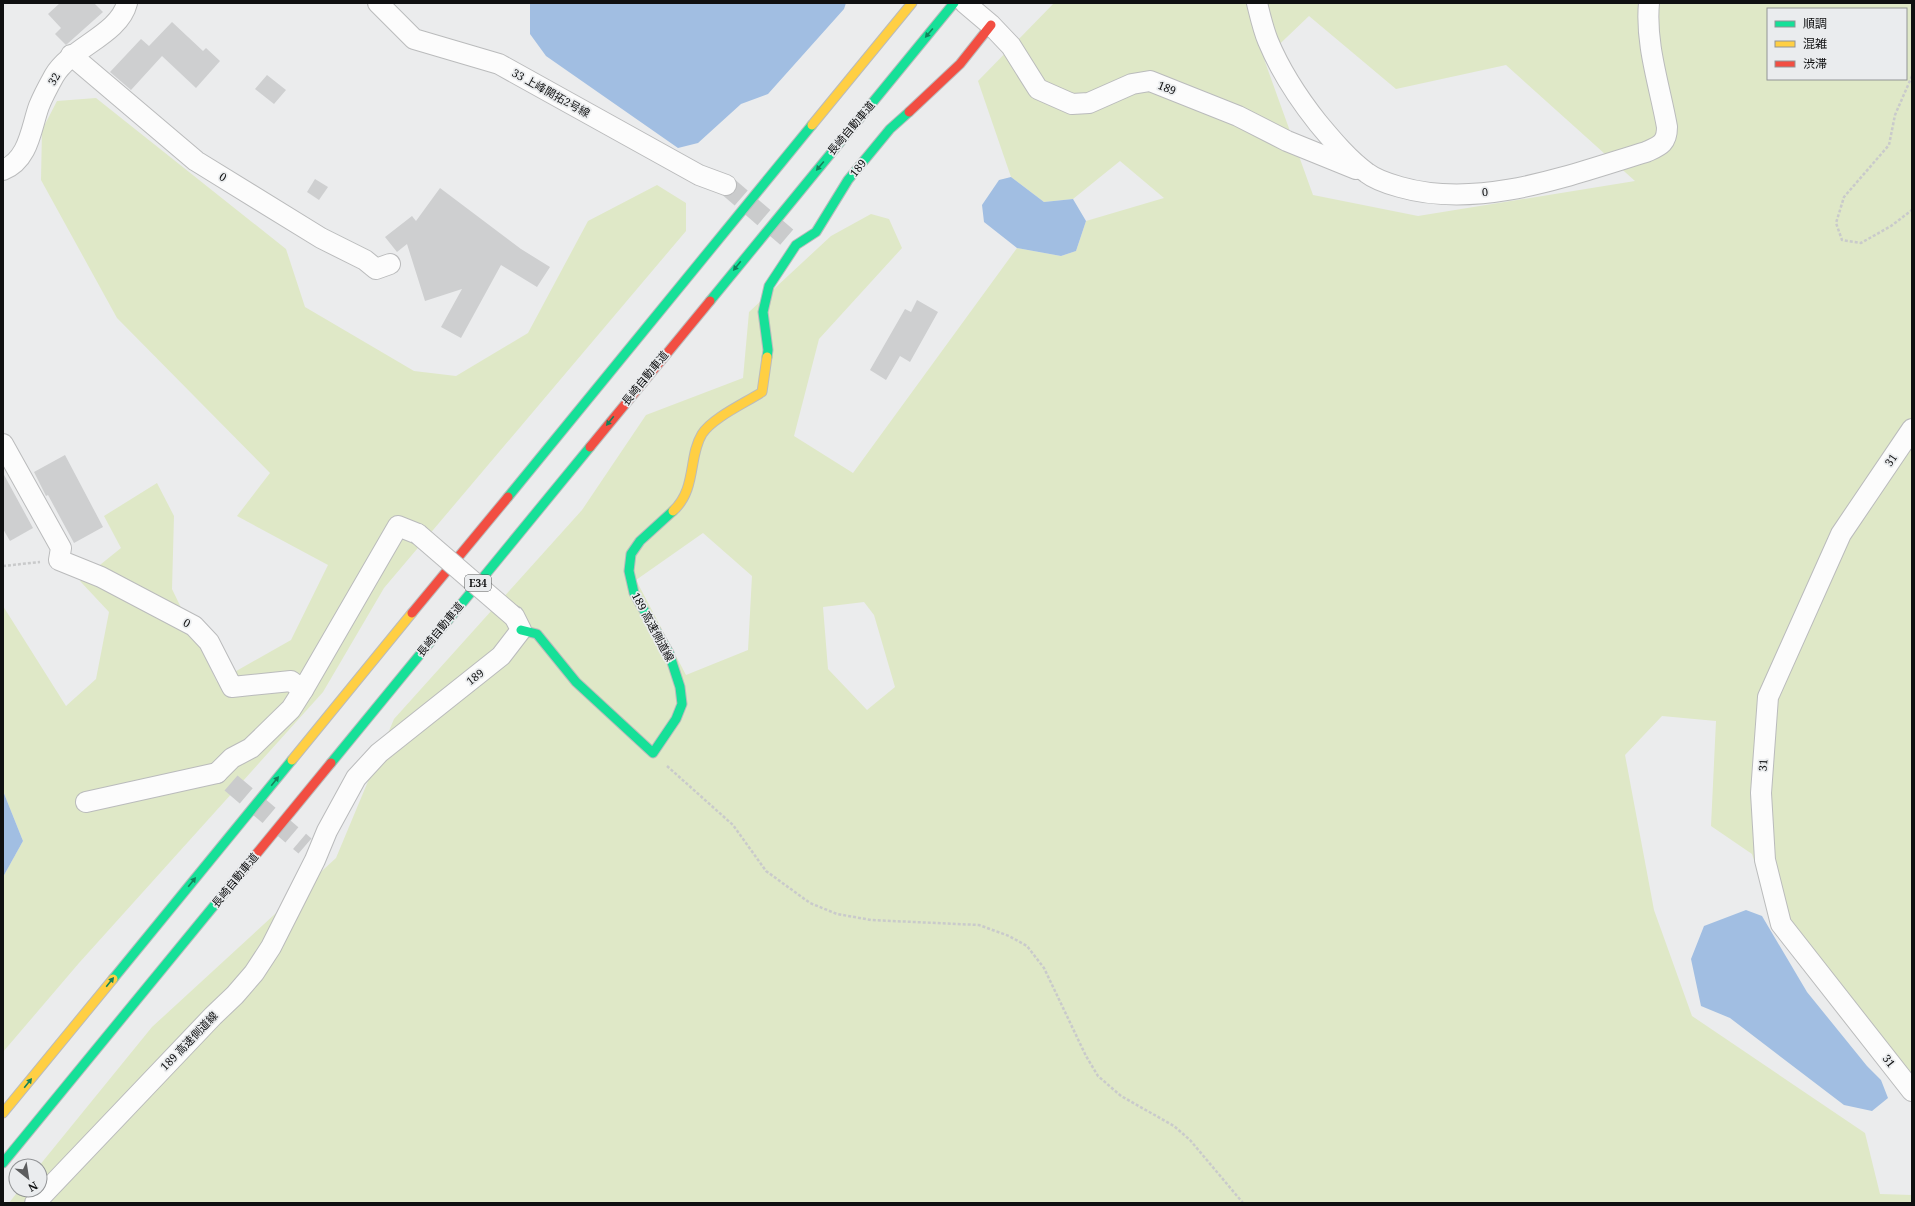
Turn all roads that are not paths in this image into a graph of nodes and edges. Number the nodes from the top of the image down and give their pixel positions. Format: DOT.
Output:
graph roads {
  1 [pos="127,3"];
  2 [pos="378,3"];
  3 [pos="912,3"];
  4 [pos="954,3"];
  5 [pos="964,3"];
  6 [pos="1257,3"];
  7 [pos="1649,3"];
  8 [pos="991,25"];
  9 [pos="72,56"];
  10 [pos="3,170"];
  11 [pos="1367,173"];
  12 [pos="726,185"];
  13 [pos="796,245"];
  14 [pos="390,264"];
  15 [pos="1912,429"];
  16 [pos="3,444"];
  17 [pos="517,623"];
  18 [pos="303,690"];
  19 [pos="86,802"];
  20 [pos="310,853"];
  21 [pos="1912,1090"];
  22 [pos="3,1113"];
  23 [pos="3,1163"];
  24 [pos="35,1203"];
  1 -- 9 [label="street, 32"];
  2 -- 12 [label="street, 33 上峰開拓2号線"];
  22 -- 3 [label="main road, one-way"];
  4 -- 23 [label="main road, 長崎自動車道 / E34, one-way"];
  5 -- 8 [label="street, 189"];
  6 -- 11 [label="street, 0"];
  7 -- 11 [label="street, 0"];
  8 -- 11 [label="street, 189"];
  8 -- 13 [label="main road, 189"];
  9 -- 10 [label="street, 32"];
  9 -- 14 [label="street, 0"];
  13 -- 17 [label="main road, 189 高速側道線"];
  15 -- 21 [label="street, 31"];
  16 -- 18 [label="street, 0"];
  17 -- 18 [label="street, bridge"];
  17 -- 20 [label="street, 189"];
  18 -- 19 [label="street"];
  20 -- 24 [label="street, 189 高速側道線"];
}
